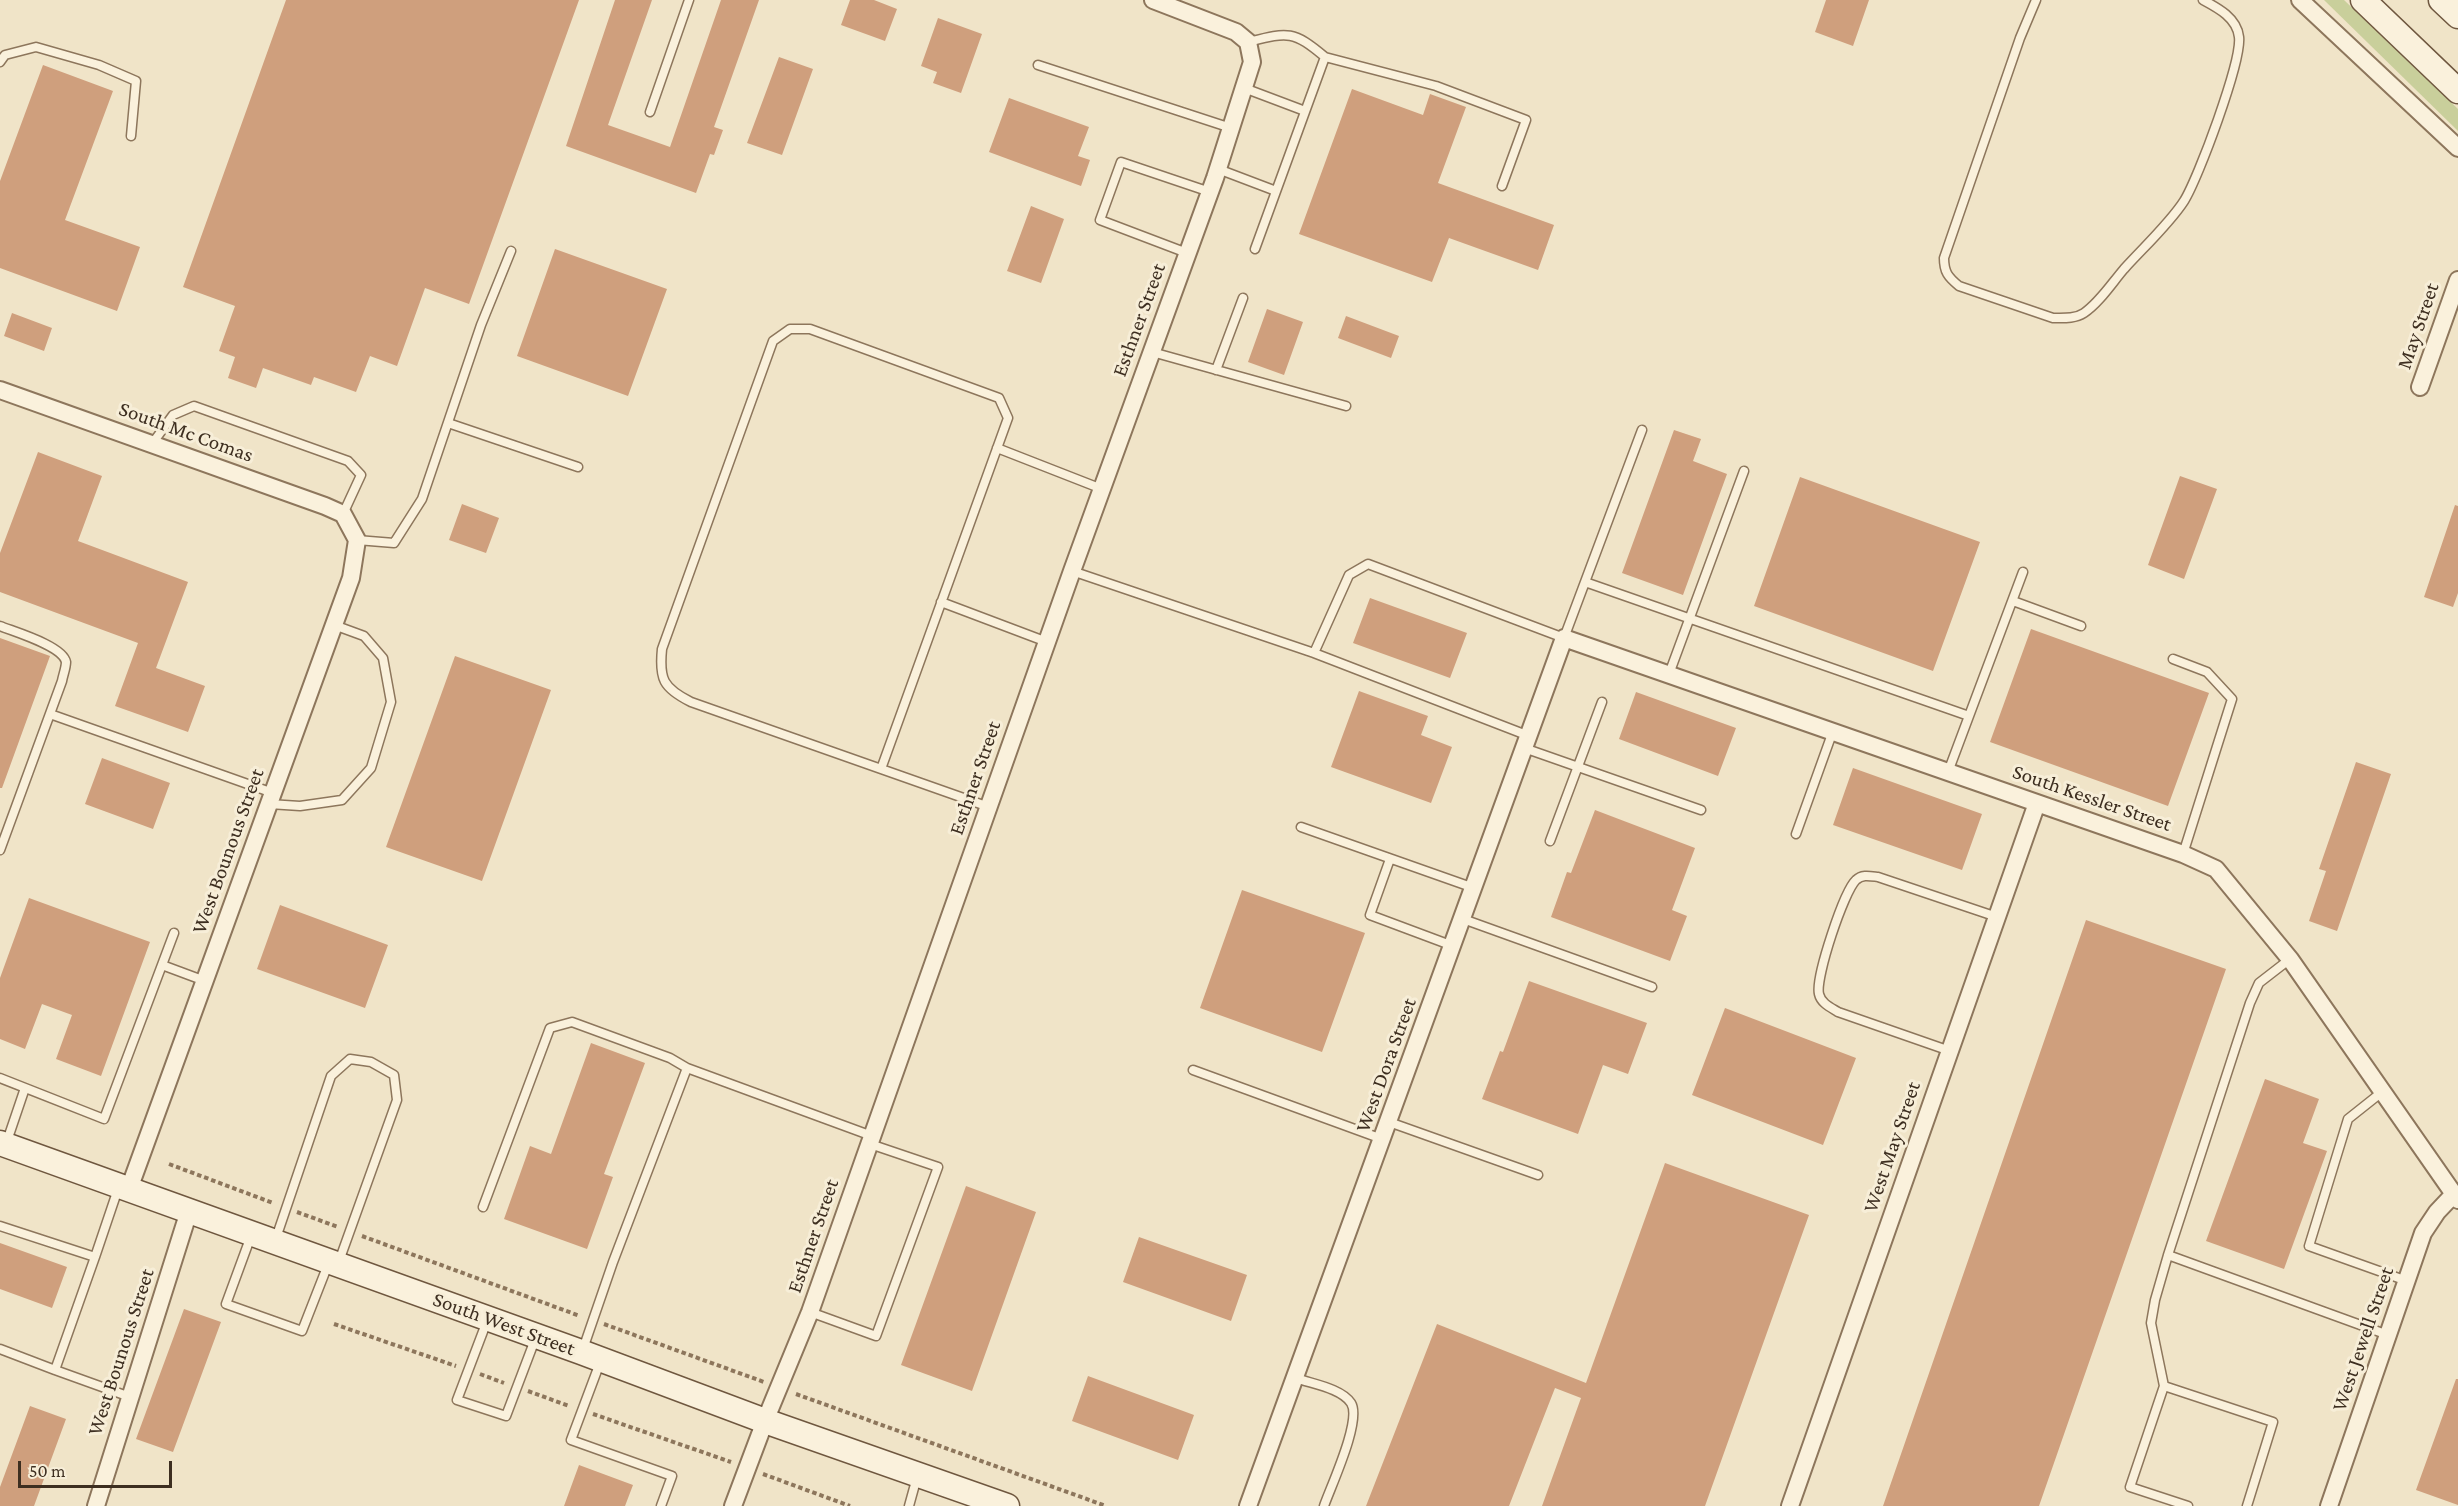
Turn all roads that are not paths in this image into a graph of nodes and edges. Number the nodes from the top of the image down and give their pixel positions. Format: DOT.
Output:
graph roads {
  1 [pos="688,0"];
  2 [pos="1153,0"];
  3 [pos="2036,0"];
  4 [pos="2203,0"];
  5 [pos="2300,0"];
  6 [pos="2363,0"];
  7 [pos="2441,0"];
  8 [pos="2458,16"];
  9 [pos="1248,42"];
  10 [pos="1325,57"];
  11 [pos="0,62"];
  12 [pos="1038,65"];
  13 [pos="1244,88"];
  14 [pos="2458,91"];
  15 [pos="1305,111"];
  16 [pos="650,112"];
  17 [pos="1231,128"];
  18 [pos="131,136"];
  19 [pos="2458,148"];
  20 [pos="1218,169"];
  21 [pos="1502,186"];
  22 [pos="1276,191"];
  23 [pos="1210,192"];
  24 [pos="1255,249"];
  25 [pos="511,251"];
  26 [pos="1188,253"];
  27 [pos="2458,280"];
  28 [pos="1243,298"];
  29 [pos="1152,352"];
  30 [pos="1216,370"];
  31 [pos="2420,387"];
  32 [pos="0,390"];
  33 [pos="1346,406"];
  34 [pos="448,423"];
  35 [pos="1642,430"];
  36 [pos="152,444"];
  37 [pos="997,448"];
  38 [pos="578,467"];
  39 [pos="1744,471"];
  40 [pos="1102,489"];
  41 [pos="350,527"];
  42 [pos="1072,570"];
  43 [pos="2024,572"];
  44 [pos="1585,582"];
  45 [pos="2013,601"];
  46 [pos="941,602"];
  47 [pos="1690,617"];
  48 [pos="334,625"];
  49 [pos="0,626"];
  50 [pos="2081,626"];
  51 [pos="1564,638"];
  52 [pos="1047,642"];
  53 [pos="1314,653"];
  54 [pos="2173,659"];
  55 [pos="1669,674"];
  56 [pos="1602,702"];
  57 [pos="50,714"];
  58 [pos="1969,716"];
  59 [pos="1833,731"];
  60 [pos="1527,742"];
  61 [pos="1578,767"];
  62 [pos="881,769"];
  63 [pos="1948,772"];
  64 [pos="271,799"];
  65 [pos="2037,803"];
  66 [pos="988,807"];
  67 [pos="1701,810"];
  68 [pos="1301,827"];
  69 [pos="1796,834"];
  70 [pos="1550,841"];
  71 [pos="0,850"];
  72 [pos="2183,854"];
  73 [pos="1390,858"];
  74 [pos="1474,888"];
  75 [pos="1997,917"];
  76 [pos="1462,919"];
  77 [pos="174,933"];
  78 [pos="1453,946"];
  79 [pos="2290,959"];
  80 [pos="162,965"];
  81 [pos="205,981"];
  82 [pos="1652,987"];
  83 [pos="1950,1051"];
  84 [pos="687,1068"];
  85 [pos="1193,1070"];
  86 [pos="0,1078"];
  87 [pos="25,1088"];
  88 [pos="2382,1092"];
  89 [pos="1389,1122"];
  90 [pos="1383,1139"];
  91 [pos="871,1140"];
  92 [pos="3,1144"];
  93 [pos="1538,1175"];
  94 [pos="124,1187"];
  95 [pos="2456,1197"];
  96 [pos="483,1207"];
  97 [pos="189,1211"];
  98 [pos="0,1226"];
  99 [pos="252,1233"];
  100 [pos="275,1242"];
  101 [pos="2168,1255"];
  102 [pos="95,1257"];
  103 [pos="334,1263"];
  104 [pos="2407,1281"];
  105 [pos="810,1312"];
  106 [pos="488,1319"];
  107 [pos="2388,1335"];
  108 [pos="537,1336"];
  109 [pos="0,1349"];
  110 [pos="591,1356"];
  111 [pos="55,1370"];
  112 [pos="1296,1378"];
  113 [pos="2164,1386"];
  114 [pos="130,1397"];
  115 [pos="765,1421"];
  116 [pos="918,1474"];
  117 [pos="96,1506"];
  118 [pos="661,1506"];
  119 [pos="733,1506"];
  120 [pos="909,1506"];
  121 [pos="1007,1506"];
  122 [pos="1248,1506"];
  123 [pos="1324,1506"];
  124 [pos="1790,1506"];
  125 [pos="2188,1506"];
  126 [pos="2247,1506"];
  127 [pos="2329,1506"];
  1 -- 16 [label="lane"];
  2 -- 9 [label="street"];
  3 -- 4 [label="lane"];
  5 -- 19 [label="street"];
  6 -- 14 [label="main road"];
  7 -- 8 [label="main road"];
  9 -- 10 [label="lane"];
  9 -- 13 [label="street, Esthner Street"];
  10 -- 15 [label="lane"];
  10 -- 21 [label="lane"];
  11 -- 18 [label="lane"];
  12 -- 17 [label="lane"];
  13 -- 15 [label="lane"];
  13 -- 17 [label="street, Esthner Street"];
  15 -- 22 [label="lane"];
  17 -- 20 [label="street, Esthner Street"];
  20 -- 22 [label="lane"];
  20 -- 23 [label="street, Esthner Street"];
  22 -- 24 [label="lane"];
  23 -- 26 [label="street, Esthner Street"];
  23 -- 26 [label="lane"];
  25 -- 34 [label="lane"];
  26 -- 29 [label="street, Esthner Street"];
  27 -- 31 [label="street, May Street"];
  28 -- 30 [label="lane"];
  29 -- 30 [label="lane"];
  29 -- 40 [label="street, Esthner Street"];
  30 -- 33 [label="lane"];
  32 -- 36 [label="street, South Mc Comas"];
  34 -- 38 [label="lane"];
  34 -- 41 [label="lane"];
  35 -- 44 [label="lane"];
  36 -- 41 [label="street, South Mc Comas"];
  36 -- 41 [label="lane"];
  37 -- 40 [label="lane"];
  37 -- 46 [label="lane"];
  37 -- 62 [label="lane"];
  39 -- 47 [label="lane"];
  40 -- 42 [label="street, Esthner Street"];
  41 -- 48 [label="street, West Bounous Street"];
  42 -- 52 [label="street, Esthner Street"];
  42 -- 53 [label="lane"];
  43 -- 45 [label="lane"];
  44 -- 47 [label="lane"];
  44 -- 51 [label="lane"];
  45 -- 50 [label="lane"];
  45 -- 58 [label="lane"];
  46 -- 52 [label="lane"];
  46 -- 62 [label="lane"];
  47 -- 55 [label="lane"];
  47 -- 58 [label="lane"];
  48 -- 64 [label="street, West Bounous Street"];
  48 -- 64 [label="lane"];
  49 -- 57 [label="lane"];
  51 -- 53 [label="lane"];
  51 -- 55 [label="street, South Kessler Street"];
  51 -- 60 [label="street, West Dora Street"];
  52 -- 66 [label="street, Esthner Street"];
  53 -- 60 [label="lane"];
  54 -- 72 [label="lane"];
  55 -- 59 [label="street, South Kessler Street"];
  56 -- 61 [label="lane"];
  57 -- 64 [label="lane"];
  57 -- 71 [label="lane"];
  58 -- 63 [label="lane"];
  59 -- 63 [label="street, South Kessler Street"];
  59 -- 69 [label="lane"];
  60 -- 61 [label="lane"];
  60 -- 74 [label="street, West Dora Street"];
  61 -- 67 [label="lane"];
  61 -- 70 [label="lane"];
  62 -- 66 [label="lane"];
  63 -- 65 [label="street, South Kessler Street"];
  64 -- 81 [label="street, West Bounous Street"];
  65 -- 72 [label="street, South Kessler Street"];
  65 -- 75 [label="street, West May Street"];
  66 -- 91 [label="street, Esthner Street"];
  68 -- 73 [label="lane"];
  72 -- 79 [label="street, South Kessler Street"];
  73 -- 74 [label="lane"];
  73 -- 78 [label="lane"];
  74 -- 76 [label="street, West Dora Street"];
  75 -- 83 [label="street, West May Street"];
  75 -- 83 [label="lane"];
  76 -- 78 [label="street, West Dora Street"];
  76 -- 82 [label="lane"];
  77 -- 80 [label="lane"];
  78 -- 89 [label="street, West Dora Street"];
  79 -- 88 [label="street, South Kessler Street"];
  79 -- 101 [label="lane"];
  80 -- 81 [label="lane"];
  80 -- 87 [label="lane"];
  81 -- 94 [label="street, West Bounous Street"];
  83 -- 124 [label="street, West May Street"];
  84 -- 91 [label="lane"];
  84 -- 96 [label="lane"];
  84 -- 110 [label="lane"];
  85 -- 90 [label="lane"];
  86 -- 87 [label="lane"];
  87 -- 92 [label="lane"];
  88 -- 95 [label="street, South Kessler Street"];
  88 -- 104 [label="lane"];
  89 -- 90 [label="street, West Dora Street"];
  89 -- 93 [label="lane"];
  90 -- 112 [label="street, West Dora Street"];
  91 -- 105 [label="street, Esthner Street"];
  91 -- 105 [label="lane"];
  92 -- 94 [label="main road, South West Street"];
  94 -- 97 [label="main road, South West Street"];
  94 -- 102 [label="lane"];
  95 -- 104 [label="street, West Jewell Street"];
  97 -- 99 [label="main road, South West Street"];
  97 -- 114 [label="street, West Bounous Street"];
  98 -- 102 [label="lane"];
  99 -- 100 [label="main road, South West Street"];
  99 -- 103 [label="lane"];
  100 -- 103 [label="main road, South West Street"];
  100 -- 103 [label="lane"];
  101 -- 107 [label="lane"];
  101 -- 113 [label="lane"];
  102 -- 111 [label="lane"];
  103 -- 106 [label="main road, South West Street"];
  104 -- 107 [label="street, West Jewell Street"];
  105 -- 115 [label="street, Esthner Street"];
  106 -- 108 [label="main road, South West Street"];
  106 -- 108 [label="lane"];
  107 -- 127 [label="street, West Jewell Street"];
  108 -- 110 [label="main road, South West Street"];
  109 -- 111 [label="lane"];
  110 -- 115 [label="main road, South West Street"];
  110 -- 118 [label="lane"];
  111 -- 114 [label="lane"];
  112 -- 122 [label="street, West Dora Street"];
  112 -- 123 [label="lane"];
  113 -- 125 [label="lane"];
  113 -- 126 [label="lane"];
  114 -- 117 [label="street, West Bounous Street"];
  115 -- 116 [label="main road, South West Street"];
  115 -- 119 [label="street, Esthner Street"];
  116 -- 120 [label="lane"];
  116 -- 121 [label="main road, South West Street"];
}
